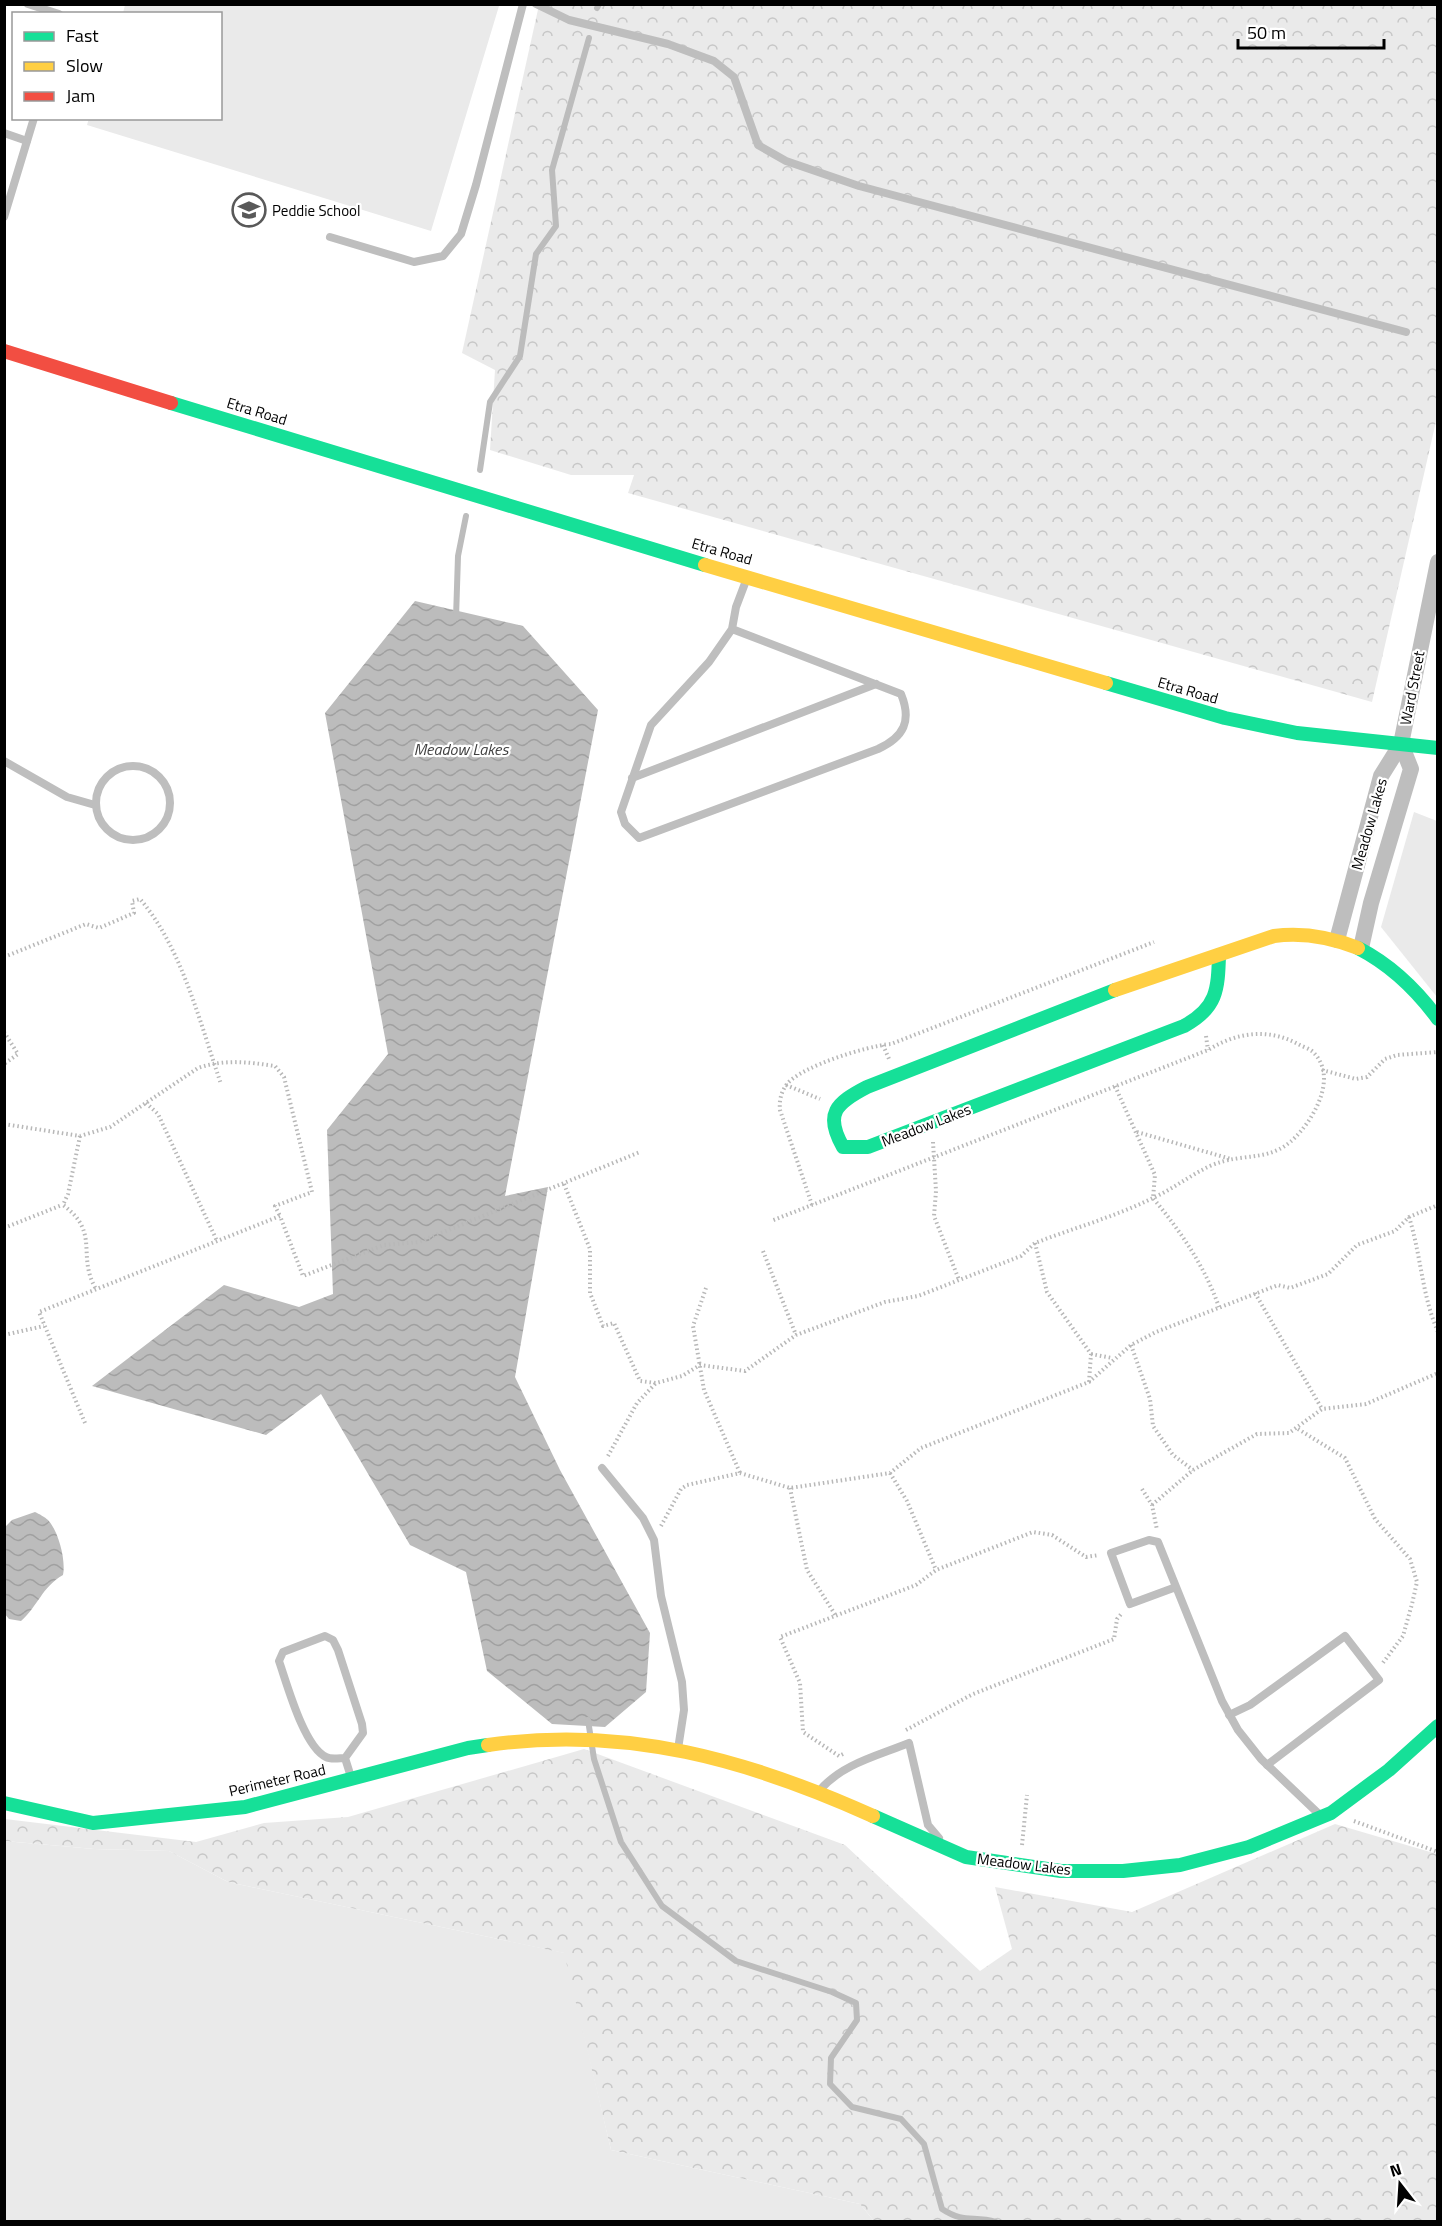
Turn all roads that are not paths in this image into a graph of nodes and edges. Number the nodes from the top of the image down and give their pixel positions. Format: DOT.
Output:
graph roads {
  1 [pos="28,4"];
  2 [pos="523,4"];
  3 [pos="536,4"];
  4 [pos="53,12"];
  5 [pos="33,120"];
  6 [pos="4,133"];
  7 [pos="27,141"];
  8 [pos="4,217"];
  9 [pos="330,237"];
  10 [pos="1406,332"];
  11 [pos="4,351"];
  12 [pos="1437,562"];
  13 [pos="748,575"];
  14 [pos="732,629"];
  15 [pos="876,684"];
  16 [pos="1401,744"];
  17 [pos="1437,748"];
  18 [pos="4,761"];
  19 [pos="632,778"];
  20 [pos="95,805"];
  21 [pos="1337,940"];
  22 [pos="1361,948"];
  23 [pos="1219,954"];
  24 [pos="1437,1019"];
  25 [pos="602,1468"];
  26 [pos="1176,1587"];
  27 [pos="1229,1715"];
  28 [pos="1437,1726"];
  29 [pos="555,1738"];
  30 [pos="678,1749"];
  31 [pos="345,1758"];
  32 [pos="1267,1765"];
  33 [pos="352,1780"];
  34 [pos="818,1791"];
  35 [pos="4,1803"];
  36 [pos="1326,1815"];
  37 [pos="947,1847"];
  1 -- 4 [label="lane"];
  2 -- 9 [label="lane"];
  3 -- 10 [label="lane"];
  5 -- 7 [label="lane"];
  6 -- 7 [label="lane"];
  7 -- 8 [label="lane"];
  11 -- 13 [label="street, Etra Road"];
  12 -- 16 [label="street, Ward Street"];
  13 -- 14 [label="lane"];
  13 -- 16 [label="street, Etra Road"];
  14 -- 15 [label="lane"];
  14 -- 19 [label="lane"];
  15 -- 19 [label="lane"];
  15 -- 19 [label="lane"];
  16 -- 17 [label="street, Etra Road"];
  16 -- 21 [label="street, Meadow Lakes"];
  16 -- 22 [label="street, Meadow Lakes"];
  18 -- 20 [label="lane"];
  20 -- 20 [label="lane"];
  21 -- 22 [label="street"];
  21 -- 23 [label="street"];
  22 -- 24 [label="street"];
  23 -- 23 [label="street, Meadow Lakes"];
  25 -- 30 [label="lane"];
  26 -- 26 [label="lane"];
  26 -- 27 [label="lane"];
  27 -- 32 [label="lane"];
  27 -- 32 [label="lane"];
  28 -- 36 [label="street, Meadow Lakes"];
  29 -- 30 [label="street, Meadow Lakes"];
  29 -- 33 [label="street, Perimeter Road"];
  30 -- 34 [label="street, Meadow Lakes"];
  31 -- 31 [label="lane"];
  31 -- 33 [label="lane"];
  32 -- 36 [label="lane"];
  33 -- 35 [label="street, Perimeter Road"];
  34 -- 37 [label="street, Meadow Lakes"];
  34 -- 37 [label="lane"];
  36 -- 37 [label="street, Meadow Lakes"];
}
